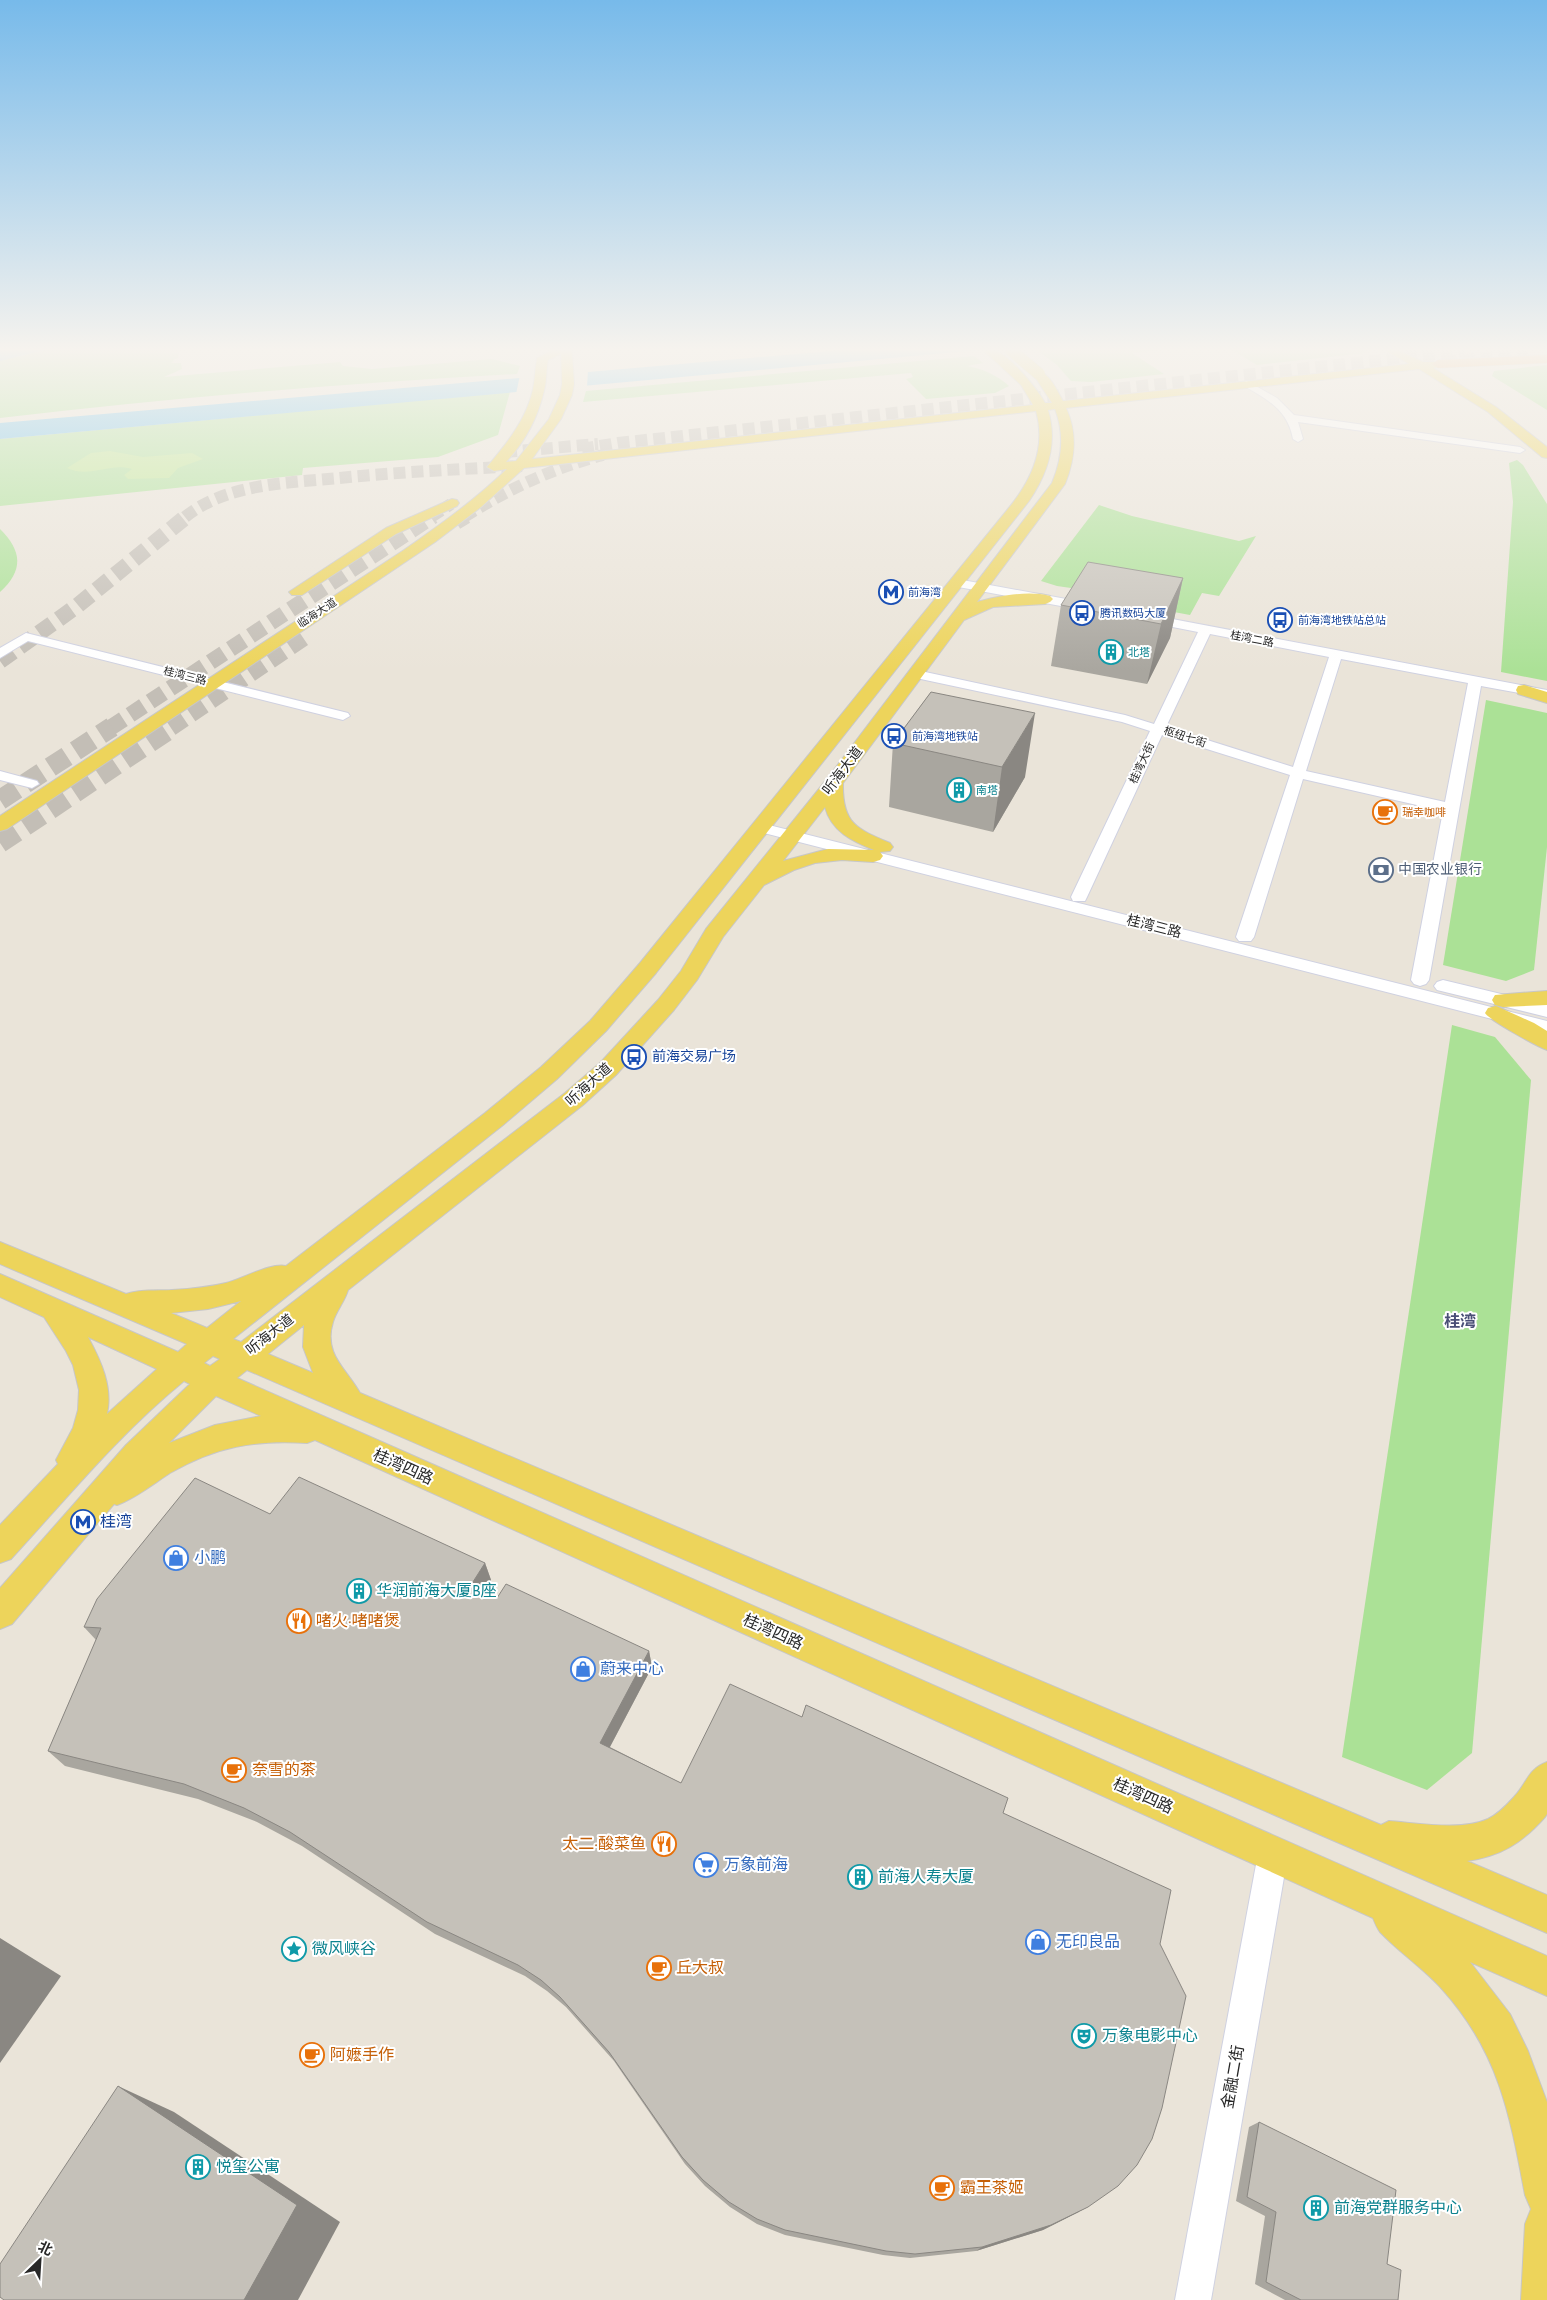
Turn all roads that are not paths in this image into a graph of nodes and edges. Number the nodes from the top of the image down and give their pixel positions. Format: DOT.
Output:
graph roads {
  1 [pos="502,457"];
  2 [pos="524,457"];
  3 [pos="545,457"];
  4 [pos="582,457"];
  5 [pos="1044,457"];
  6 [pos="1068,457"];
  7 [pos="576,458"];
  8 [pos="521,461"];
  9 [pos="485,496"];
  10 [pos="445,528"];
  11 [pos="1000,562"];
  12 [pos="957,583"];
  13 [pos="981,587"];
  14 [pos="297,592"];
  15 [pos="1045,599"];
  16 [pos="1104,610"];
  17 [pos="1132,616"];
  18 [pos="959,617"];
  19 [pos="1205,630"];
  20 [pos="307,636"];
  21 [pos="0,654"];
  22 [pos="1336,655"];
  23 [pos="916,674"];
  24 [pos="192,678"];
  25 [pos="1475,681"];
  26 [pos="212,683"];
  27 [pos="1524,690"];
  28 [pos="1547,694"];
  29 [pos="343,716"];
  30 [pos="1158,728"];
  31 [pos="112,732"];
  32 [pos="1297,773"];
  33 [pos="48,774"];
  34 [pos="0,775"];
  35 [pos="834,783"];
  36 [pos="32,784"];
  37 [pos="16,795"];
  38 [pos="1451,808"];
  39 [pos="764,823"];
  40 [pos="0,825"];
  41 [pos="795,831"];
  42 [pos="878,852"];
  43 [pos="753,883"];
  44 [pos="1079,897"];
  45 [pos="1245,937"];
  46 [pos="1420,980"];
  47 [pos="1547,998"];
  48 [pos="1500,1007"];
  49 [pos="1547,1011"];
  50 [pos="1547,1027"];
  51 [pos="1547,1042"];
  52 [pos="0,1252"];
  53 [pos="312,1261"];
  54 [pos="344,1278"];
  55 [pos="0,1285"];
  56 [pos="122,1302"];
  57 [pos="51,1306"];
  58 [pos="211,1340"];
  59 [pos="244,1355"];
  60 [pos="180,1366"];
  61 [pos="212,1381"];
  62 [pos="350,1400"];
  63 [pos="324,1431"];
  64 [pos="50,1492"];
  65 [pos="86,1513"];
  66 [pos="0,1548"];
  67 [pos="0,1613"];
  68 [pos="1547,1780"];
  69 [pos="1370,1838"];
  70 [pos="1273,1854"];
  71 [pos="1362,1894"];
  72 [pos="1547,1914"];
  73 [pos="1547,1976"];
  74 [pos="1547,2195"];
  75 [pos="1547,2224"];
  76 [pos="1193,2300"];
  77 [pos="1544,2300"];
  1 -- 8 [label="main road"];
  2 -- 8 [label="main road, 临海大道"];
  3 -- 8 [label="main road"];
  4 -- 7 [label="main road"];
  5 -- 12 [label="main road, 听海大道"];
  6 -- 11 [label="main road, 听海大道"];
  7 -- 8 [label="main road"];
  7 -- 9 [label="main road"];
  8 -- 9 [label="main road, 临海大道"];
  9 -- 10 [label="main road, 临海大道"];
  10 -- 20 [label="main road"];
  10 -- 26 [label="main road, 临海大道"];
  11 -- 13 [label="main road, 听海大道"];
  11 -- 15 [label="main road"];
  12 -- 13 [label="street"];
  12 -- 39 [label="main road, 听海大道"];
  13 -- 15 [label="street"];
  13 -- 18 [label="main road, 听海大道"];
  14 -- 24 [label="main road, 临海大道"];
  15 -- 16 [label="street"];
  15 -- 18 [label="main road"];
  17 -- 19 [label="street, 桂湾二路"];
  18 -- 23 [label="main road, 听海大道"];
  19 -- 22 [label="street, 桂湾二路"];
  19 -- 30 [label="street, 桂湾大街"];
  21 -- 24 [label="street, 桂湾三路"];
  22 -- 25 [label="street, 桂湾二路"];
  22 -- 32 [label="street"];
  23 -- 30 [label="street, 枢纽七街"];
  23 -- 35 [label="main road, 听海大道"];
  24 -- 26 [label="street, 桂湾三路"];
  24 -- 31 [label="main road, 临海大道"];
  25 -- 27 [label="street, 桂湾二路"];
  25 -- 38 [label="street"];
  26 -- 29 [label="street, 桂湾三路"];
  26 -- 40 [label="main road, 临海大道"];
  27 -- 28 [label="main road"];
  30 -- 32 [label="street, 枢纽七街"];
  30 -- 44 [label="street, 桂湾大街"];
  32 -- 38 [label="street, 枢纽七街"];
  32 -- 45 [label="street"];
  33 -- 36 [label="main road"];
  34 -- 36 [label="street"];
  35 -- 41 [label="main road, 听海大道"];
  35 -- 42 [label="main road"];
  36 -- 37 [label="main road"];
  38 -- 46 [label="street"];
  39 -- 41 [label="street, 桂湾三路"];
  39 -- 53 [label="main road, 听海大道"];
  41 -- 42 [label="street, 桂湾三路"];
  41 -- 43 [label="main road, 听海大道"];
  42 -- 43 [label="main road"];
  42 -- 44 [label="street, 桂湾三路"];
  42 -- 48 [label="street, 桂湾三路"];
  43 -- 54 [label="main road, 听海大道"];
  44 -- 45 [label="street, 桂湾三路"];
  45 -- 46 [label="street, 桂湾三路"];
  46 -- 48 [label="street, 桂湾三路"];
  47 -- 48 [label="main road"];
  48 -- 49 [label="street, 桂湾三路"];
  48 -- 50 [label="street, 桂湾三路"];
  48 -- 51 [label="main road"];
  52 -- 56 [label="main road"];
  53 -- 56 [label="main road"];
  53 -- 58 [label="main road, 听海大道"];
  54 -- 59 [label="main road, 听海大道"];
  54 -- 62 [label="main road"];
  55 -- 57 [label="main road, 桂湾四路"];
  56 -- 58 [label="main road"];
  57 -- 60 [label="main road, 桂湾四路"];
  57 -- 64 [label="main road"];
  58 -- 59 [label="main road"];
  58 -- 60 [label="main road, 听海大道"];
  59 -- 61 [label="main road, 听海大道"];
  59 -- 62 [label="main road"];
  60 -- 61 [label="main road, 桂湾四路"];
  60 -- 64 [label="main road, 听海大道"];
  61 -- 63 [label="main road, 桂湾四路"];
  61 -- 65 [label="main road, 听海大道"];
  62 -- 69 [label="main road"];
  63 -- 65 [label="main road"];
  63 -- 70 [label="main road, 桂湾四路"];
  64 -- 66 [label="main road, 听海大道"];
  65 -- 67 [label="main road, 听海大道"];
  68 -- 69 [label="main road"];
  69 -- 72 [label="main road"];
  70 -- 71 [label="main road, 桂湾四路"];
  70 -- 76 [label="street, 金融二街"];
  71 -- 73 [label="main road, 桂湾四路"];
  71 -- 74 [label="main road"];
  75 -- 77 [label="main road"];
}
